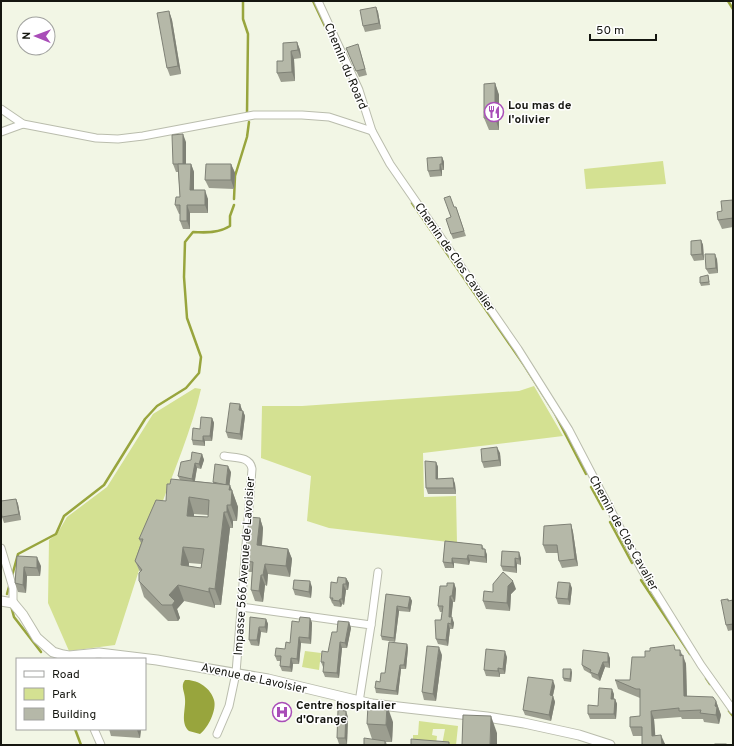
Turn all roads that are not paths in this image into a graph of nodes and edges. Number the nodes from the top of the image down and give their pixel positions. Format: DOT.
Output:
graph roads {
  1 [pos="318,1"];
  2 [pos="1,110"];
  3 [pos="23,124"];
  4 [pos="372,131"];
  5 [pos="1,132"];
  6 [pos="224,456"];
  7 [pos="1,548"];
  8 [pos="378,572"];
  9 [pos="8,603"];
  10 [pos="241,607"];
  11 [pos="371,625"];
  12 [pos="63,657"];
  13 [pos="140,658"];
  14 [pos="146,659"];
  15 [pos="236,673"];
  16 [pos="359,702"];
  17 [pos="733,710"];
  18 [pos="94,730"];
  19 [pos="217,734"];
  20 [pos="101,745"];
  21 [pos="610,745"];
  1 -- 4 [label="street, Chemin du Roard"];
  2 -- 3 [label="street"];
  3 -- 4 [label="street"];
  3 -- 5 [label="street"];
  4 -- 17 [label="street, Chemin de Clos Cavalier"];
  6 -- 10 [label="street, Impasse 566 Avenue de Lavoisier"];
  7 -- 9 [label="street"];
  8 -- 11 [label="street"];
  9 -- 12 [label="street, Avenue de Lavoisier"];
  10 -- 11 [label="street"];
  10 -- 15 [label="street, Impasse 566 Avenue de Lavoisier"];
  11 -- 16 [label="street"];
  12 -- 13 [label="street, Avenue de Lavoisier"];
  14 -- 15 [label="street, Avenue de Lavoisier"];
  15 -- 16 [label="street, Avenue de Lavoisier"];
  15 -- 19 [label="street, Impasse 566 Avenue de Lavoisier"];
  16 -- 21 [label="street, Avenue de Lavoisier"];
  18 -- 20 [label="street"];
}
